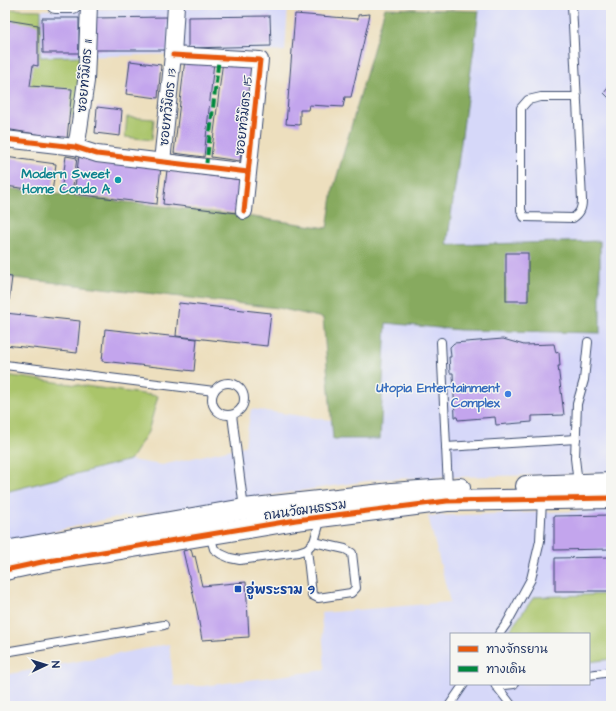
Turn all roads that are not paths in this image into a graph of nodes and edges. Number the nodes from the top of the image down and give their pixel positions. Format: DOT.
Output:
graph roads {
  1 [pos="55,5"];
  2 [pos="73,5"];
  3 [pos="88,5"];
  4 [pos="176,5"];
  5 [pos="572,5"];
  6 [pos="173,54"];
  7 [pos="577,97"];
  8 [pos="5,139"];
  9 [pos="75,147"];
  10 [pos="162,162"];
  11 [pos="248,172"];
  12 [pos="244,211"];
  13 [pos="441,342"];
  14 [pos="588,342"];
  15 [pos="5,365"];
  16 [pos="214,391"];
  17 [pos="232,415"];
  18 [pos="576,439"];
  19 [pos="446,447"];
  20 [pos="611,483"];
  21 [pos="578,484"];
  22 [pos="448,488"];
  23 [pos="542,492"];
  24 [pos="611,498"];
  25 [pos="244,509"];
  26 [pos="321,509"];
  27 [pos="208,525"];
  28 [pos="314,542"];
  29 [pos="307,549"];
  30 [pos="5,551"];
  31 [pos="5,570"];
  32 [pos="164,625"];
  33 [pos="500,633"];
  34 [pos="5,652"];
  35 [pos="611,672"];
  36 [pos="590,675"];
  37 [pos="463,685"];
  38 [pos="496,685"];
  39 [pos="449,706"];
  40 [pos="512,706"];
  1 -- 2 [label="street"];
  3 -- 9 [label="street, ซอยทวีมิตร 11"];
  4 -- 6 [label="street, ซอยทวีมิตร 13"];
  5 -- 7 [label="lane"];
  6 -- 10 [label="street, ซอยทวีมิตร 13"];
  6 -- 11 [label="street, ซอยทวีมิตร 15"];
  7 -- 7 [label="lane"];
  8 -- 9 [label="street"];
  9 -- 10 [label="street"];
  10 -- 11 [label="street"];
  11 -- 12 [label="street, ซอยทวีมิตร 15"];
  13 -- 19 [label="lane"];
  14 -- 18 [label="lane"];
  15 -- 16 [label="lane"];
  16 -- 17 [label="lane"];
  16 -- 17 [label="lane"];
  17 -- 25 [label="lane"];
  18 -- 19 [label="lane"];
  18 -- 21 [label="lane"];
  19 -- 22 [label="lane"];
  20 -- 21 [label="street, ถนนวัฒนธรรม"];
  21 -- 23 [label="street, ถนนวัฒนธรรม"];
  22 -- 23 [label="street, ถนนวัฒนธรรม"];
  22 -- 26 [label="street, ถนนวัฒนธรรม"];
  23 -- 24 [label="street, ถนนวัฒนธรรม"];
  23 -- 26 [label="street, ถนนวัฒนธรรม"];
  23 -- 33 [label="lane"];
  25 -- 26 [label="street, ถนนวัฒนธรรม"];
  25 -- 27 [label="street, ถนนวัฒนธรรม"];
  26 -- 27 [label="street, ถนนวัฒนธรรม"];
  26 -- 28 [label="lane"];
  27 -- 29 [label="lane"];
  27 -- 30 [label="street, ถนนวัฒนธรรม"];
  27 -- 31 [label="street, ถนนวัฒนธรรม"];
  28 -- 29 [label="lane"];
  28 -- 29 [label="lane"];
  32 -- 34 [label="lane"];
  35 -- 36 [label="lane"];
  37 -- 39 [label="lane"];
  38 -- 40 [label="lane"];
}
